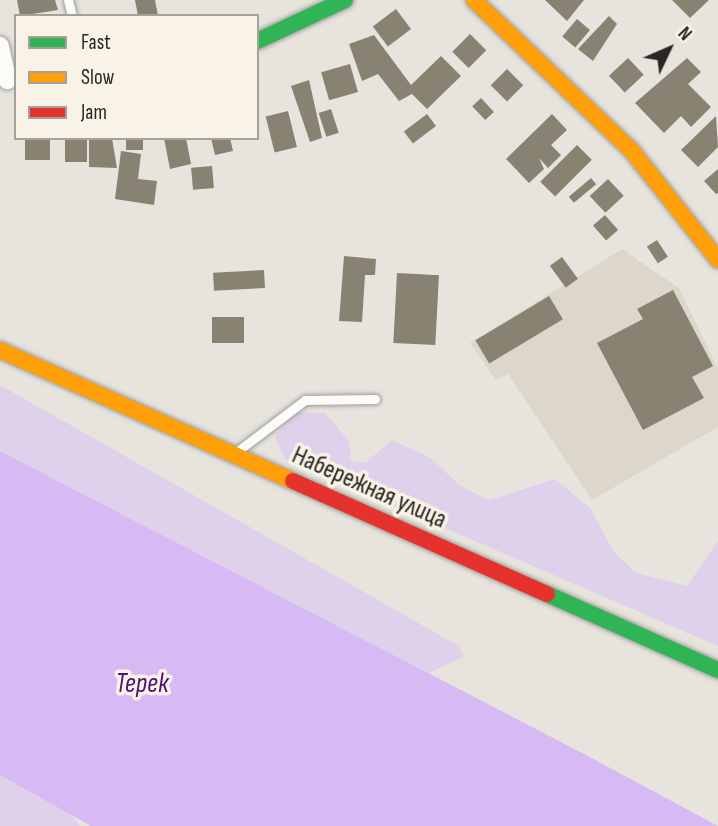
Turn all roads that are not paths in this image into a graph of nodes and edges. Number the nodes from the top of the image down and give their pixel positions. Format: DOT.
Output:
graph roads {
  1 [pos="345,0"];
  2 [pos="474,0"];
  3 [pos="259,40"];
  4 [pos="0,46"];
  5 [pos="8,80"];
  6 [pos="718,260"];
  7 [pos="0,350"];
  8 [pos="375,399"];
  9 [pos="233,454"];
  10 [pos="718,670"];
  1 -- 3 [label="street"];
  2 -- 6 [label="street"];
  4 -- 5 [label="street"];
  7 -- 9 [label="street, Набережная улица"];
  8 -- 9 [label="lane"];
  9 -- 10 [label="street, Набережная улица"];
}
